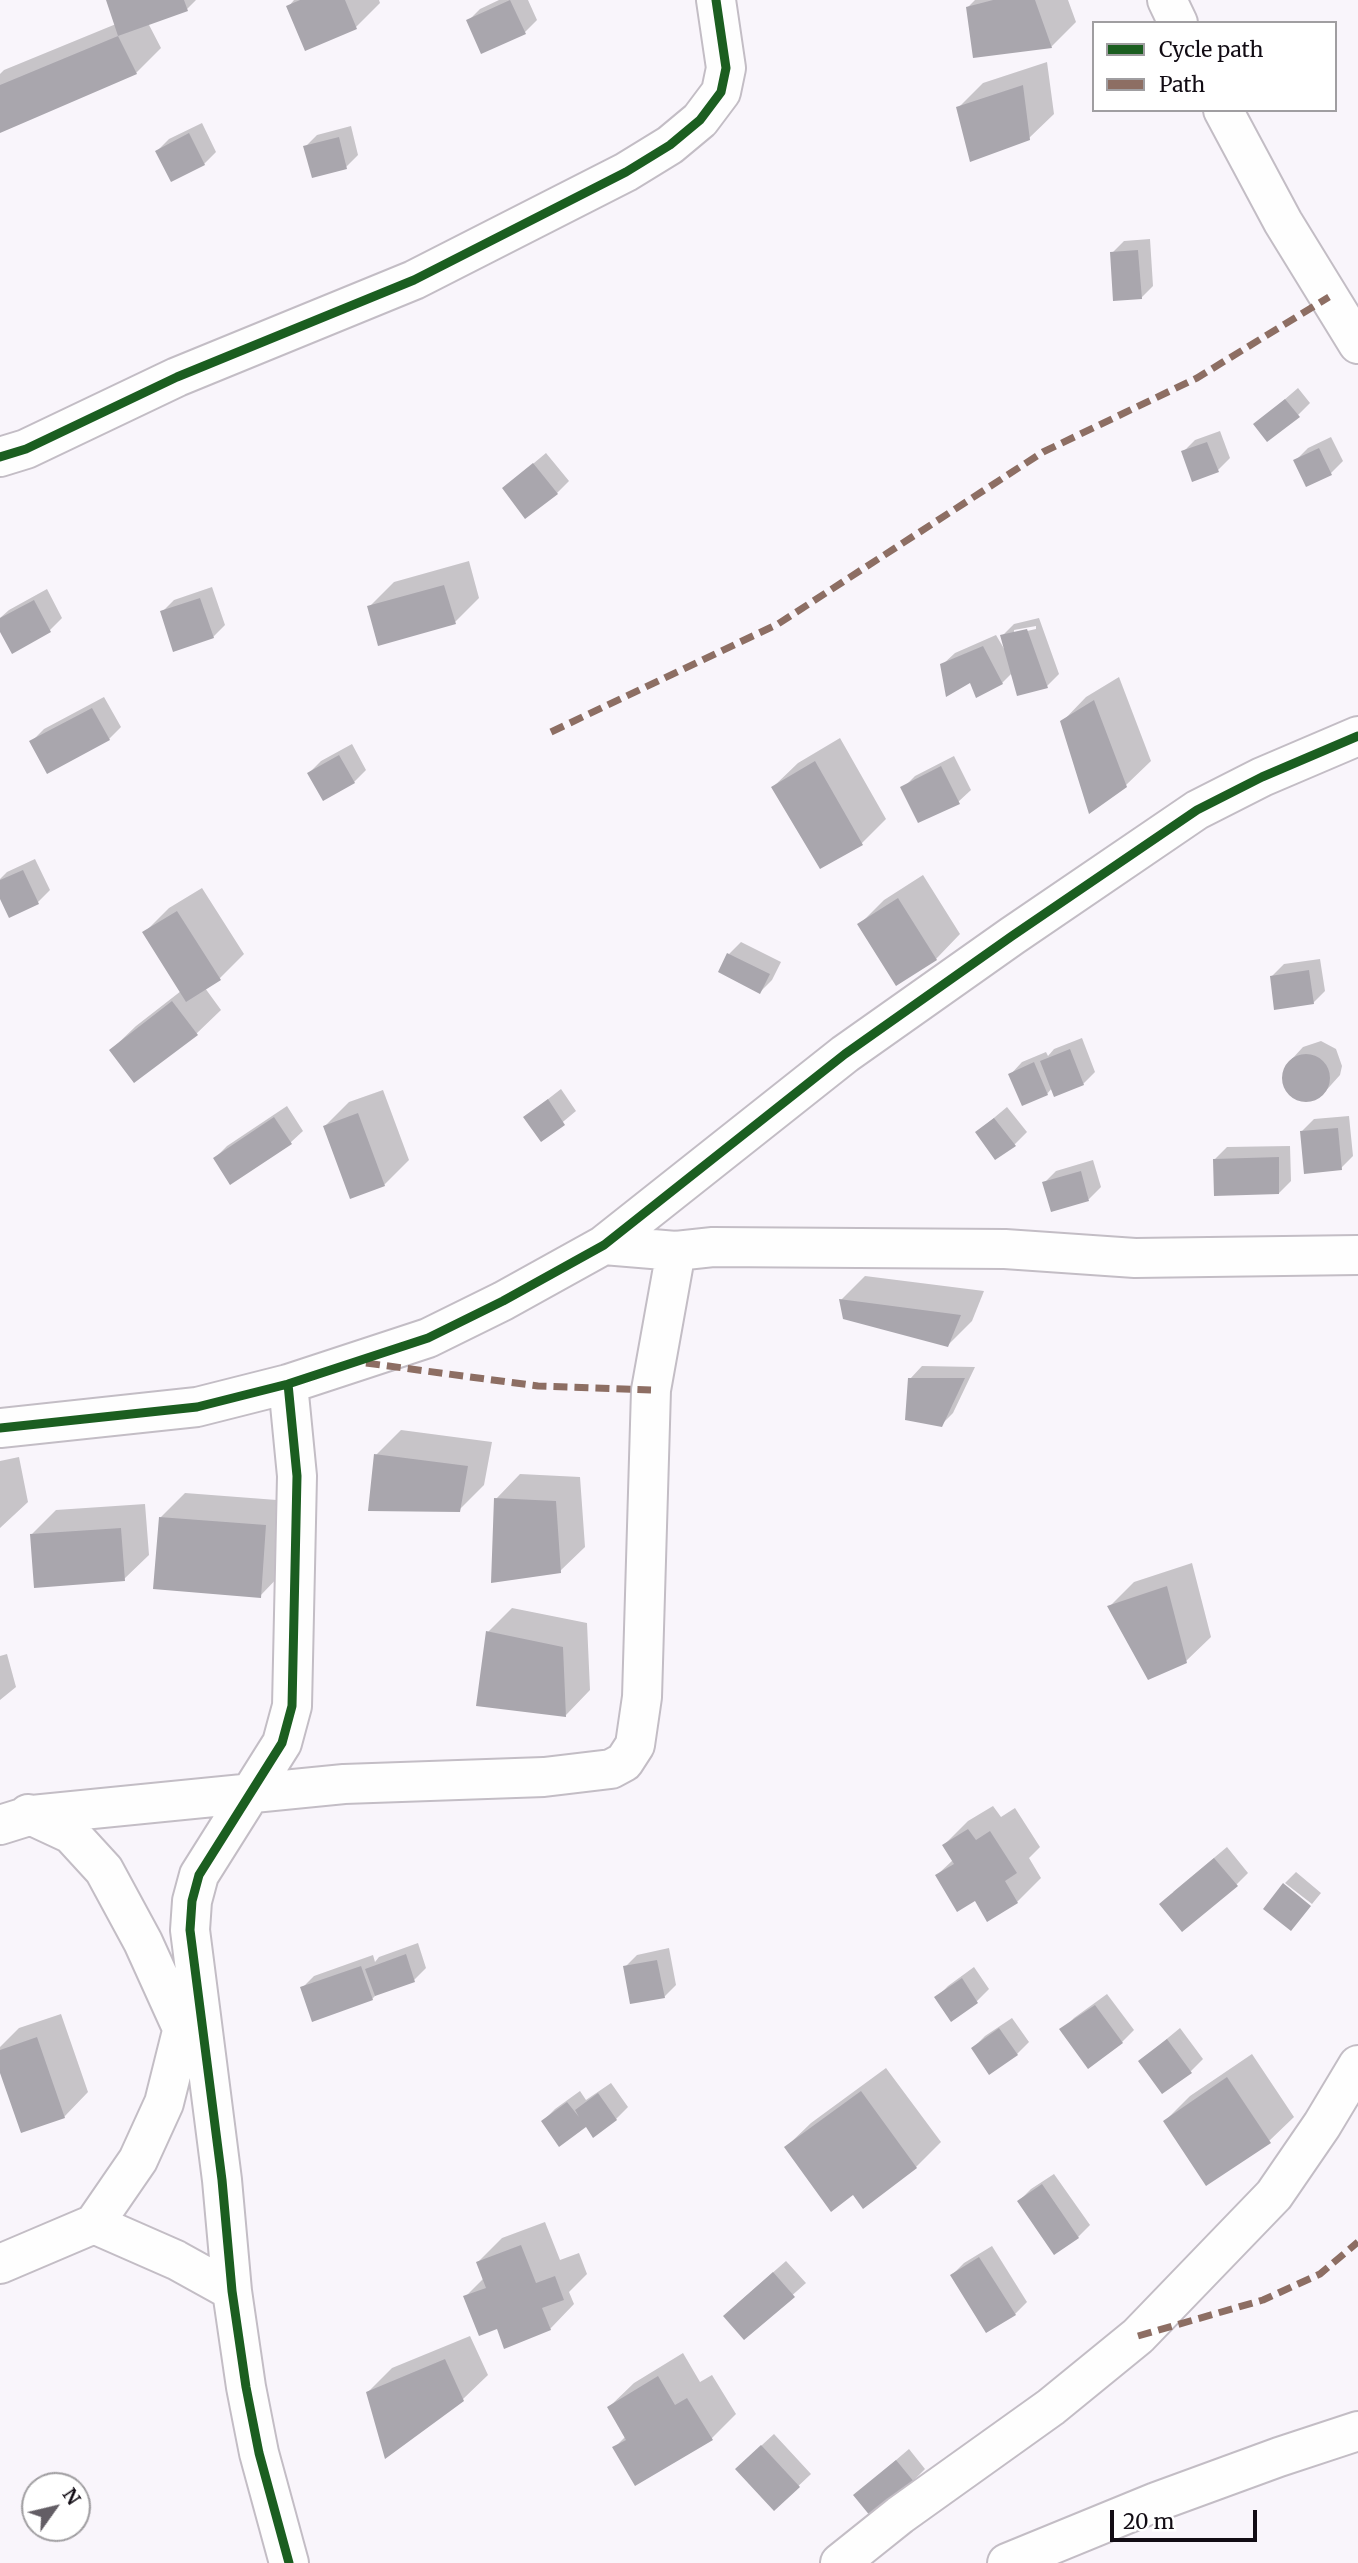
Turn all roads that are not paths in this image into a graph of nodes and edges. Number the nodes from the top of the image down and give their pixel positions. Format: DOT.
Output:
graph roads {
  1 [pos="716,0"];
  2 [pos="1167,0"];
  3 [pos="1177,21"];
  4 [pos="1224,112"];
  5 [pos="1358,344"];
  6 [pos="0,457"];
  7 [pos="1358,736"];
  8 [pos="604,1245"];
  9 [pos="676,1251"];
  10 [pos="1358,1255"];
  11 [pos="288,1384"];
  12 [pos="0,1428"];
  13 [pos="253,1792"];
  14 [pos="11,1814"];
  15 [pos="195,1979"];
  16 [pos="182,2028"];
  17 [pos="1358,2066"];
  18 [pos="94,2224"];
  19 [pos="0,2264"];
  20 [pos="232,2291"];
  21 [pos="1358,2431"];
  22 [pos="289,2563"];
  23 [pos="840,2563"];
  24 [pos="1007,2563"];
  1 -- 6 [label="street"];
  2 -- 3 [label="street"];
  4 -- 5 [label="street"];
  7 -- 8 [label="street"];
  8 -- 9 [label="street"];
  8 -- 11 [label="street"];
  9 -- 10 [label="street"];
  9 -- 13 [label="street"];
  11 -- 12 [label="street"];
  11 -- 13 [label="street"];
  13 -- 14 [label="street"];
  13 -- 15 [label="street"];
  14 -- 16 [label="street"];
  15 -- 16 [label="street"];
  15 -- 20 [label="street"];
  16 -- 18 [label="street"];
  17 -- 23 [label="street"];
  18 -- 19 [label="street"];
  18 -- 20 [label="street"];
  20 -- 22 [label="street"];
  21 -- 24 [label="street"];
}
